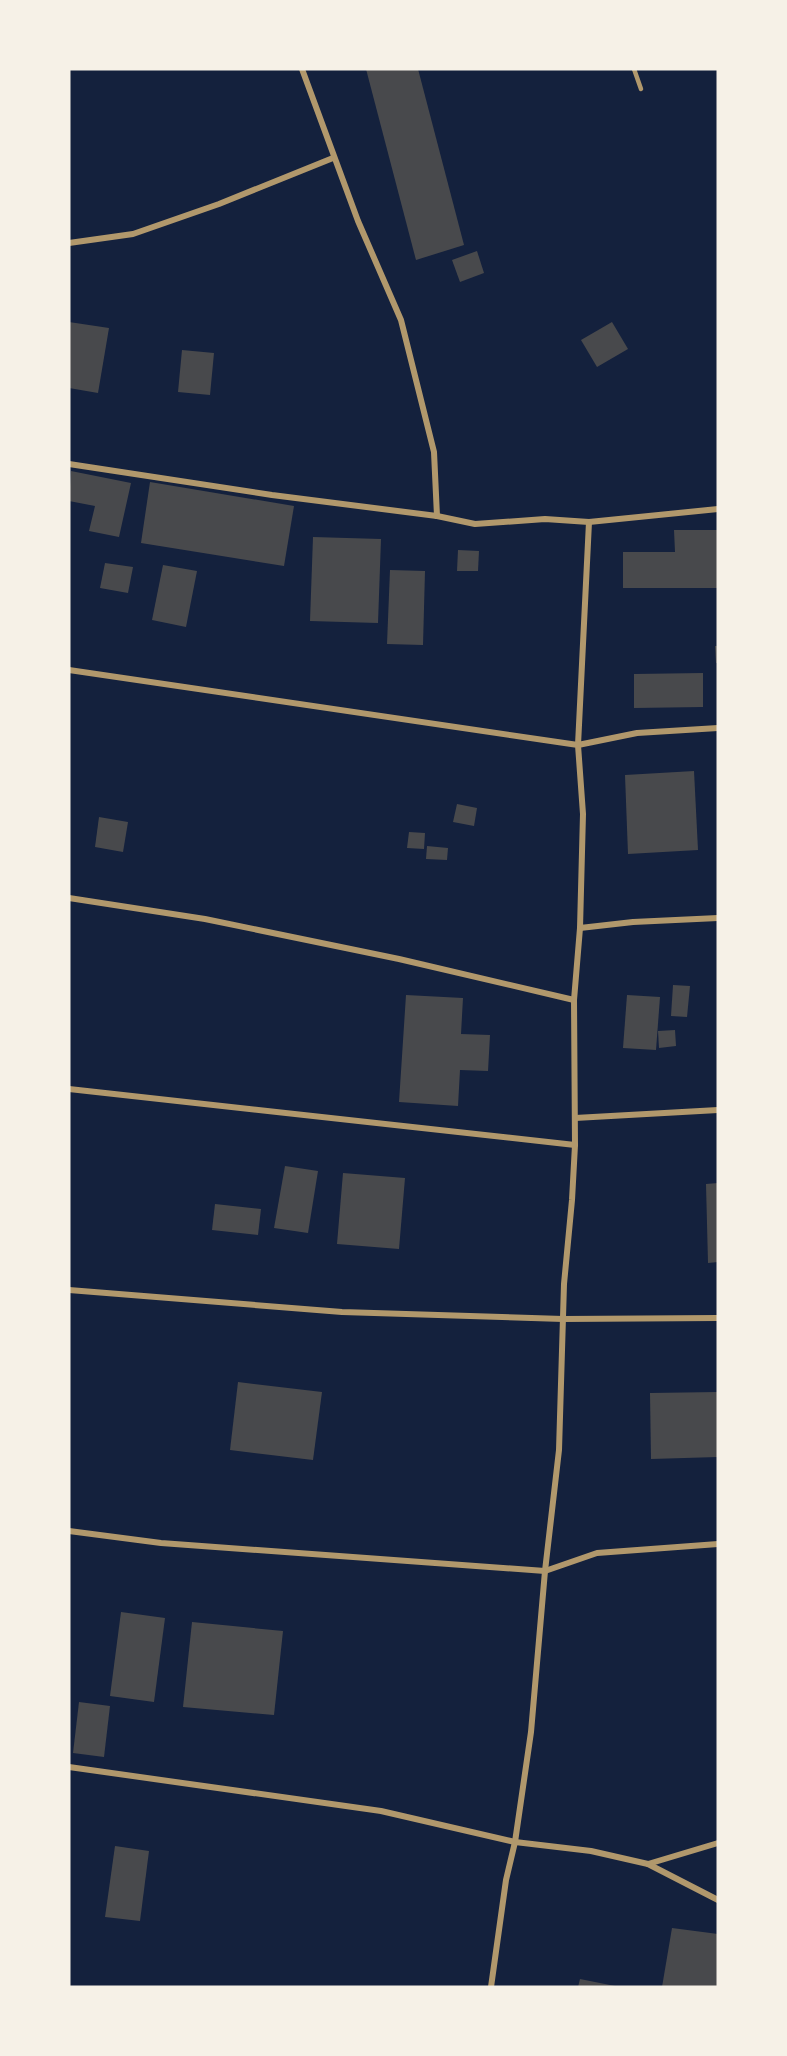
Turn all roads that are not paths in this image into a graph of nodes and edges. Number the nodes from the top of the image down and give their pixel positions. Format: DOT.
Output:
graph roads {
  1 [pos="302,69"];
  2 [pos="634,69"];
  3 [pos="641,89"];
  4 [pos="333,158"];
  5 [pos="69,243"];
  6 [pos="69,464"];
  7 [pos="718,508"];
  8 [pos="436,516"];
  9 [pos="589,522"];
  10 [pos="69,670"];
  11 [pos="718,728"];
  12 [pos="578,745"];
  13 [pos="69,898"];
  14 [pos="718,918"];
  15 [pos="580,928"];
  16 [pos="574,1000"];
  17 [pos="69,1089"];
  18 [pos="718,1110"];
  19 [pos="575,1118"];
  20 [pos="575,1145"];
  21 [pos="69,1290"];
  22 [pos="718,1318"];
  23 [pos="563,1319"];
  24 [pos="69,1531"];
  25 [pos="718,1544"];
  26 [pos="545,1571"];
  27 [pos="69,1767"];
  28 [pos="515,1842"];
  29 [pos="718,1843"];
  30 [pos="648,1864"];
  31 [pos="718,1900"];
  32 [pos="491,1987"];
  1 -- 4 [label="street"];
  2 -- 3 [label="lane"];
  4 -- 5 [label="street"];
  4 -- 8 [label="street"];
  6 -- 8 [label="street"];
  7 -- 9 [label="street"];
  8 -- 9 [label="street"];
  9 -- 12 [label="street"];
  10 -- 12 [label="street"];
  11 -- 12 [label="street"];
  12 -- 15 [label="street"];
  13 -- 16 [label="street"];
  14 -- 15 [label="street"];
  15 -- 16 [label="street"];
  16 -- 19 [label="street"];
  17 -- 20 [label="street"];
  18 -- 19 [label="street"];
  19 -- 20 [label="street"];
  20 -- 23 [label="street"];
  21 -- 23 [label="street"];
  22 -- 23 [label="street"];
  23 -- 26 [label="street"];
  24 -- 26 [label="street"];
  25 -- 26 [label="street"];
  26 -- 28 [label="street"];
  27 -- 28 [label="street"];
  28 -- 30 [label="street"];
  28 -- 32 [label="street"];
  29 -- 30 [label="street"];
  30 -- 31 [label="street"];
}
